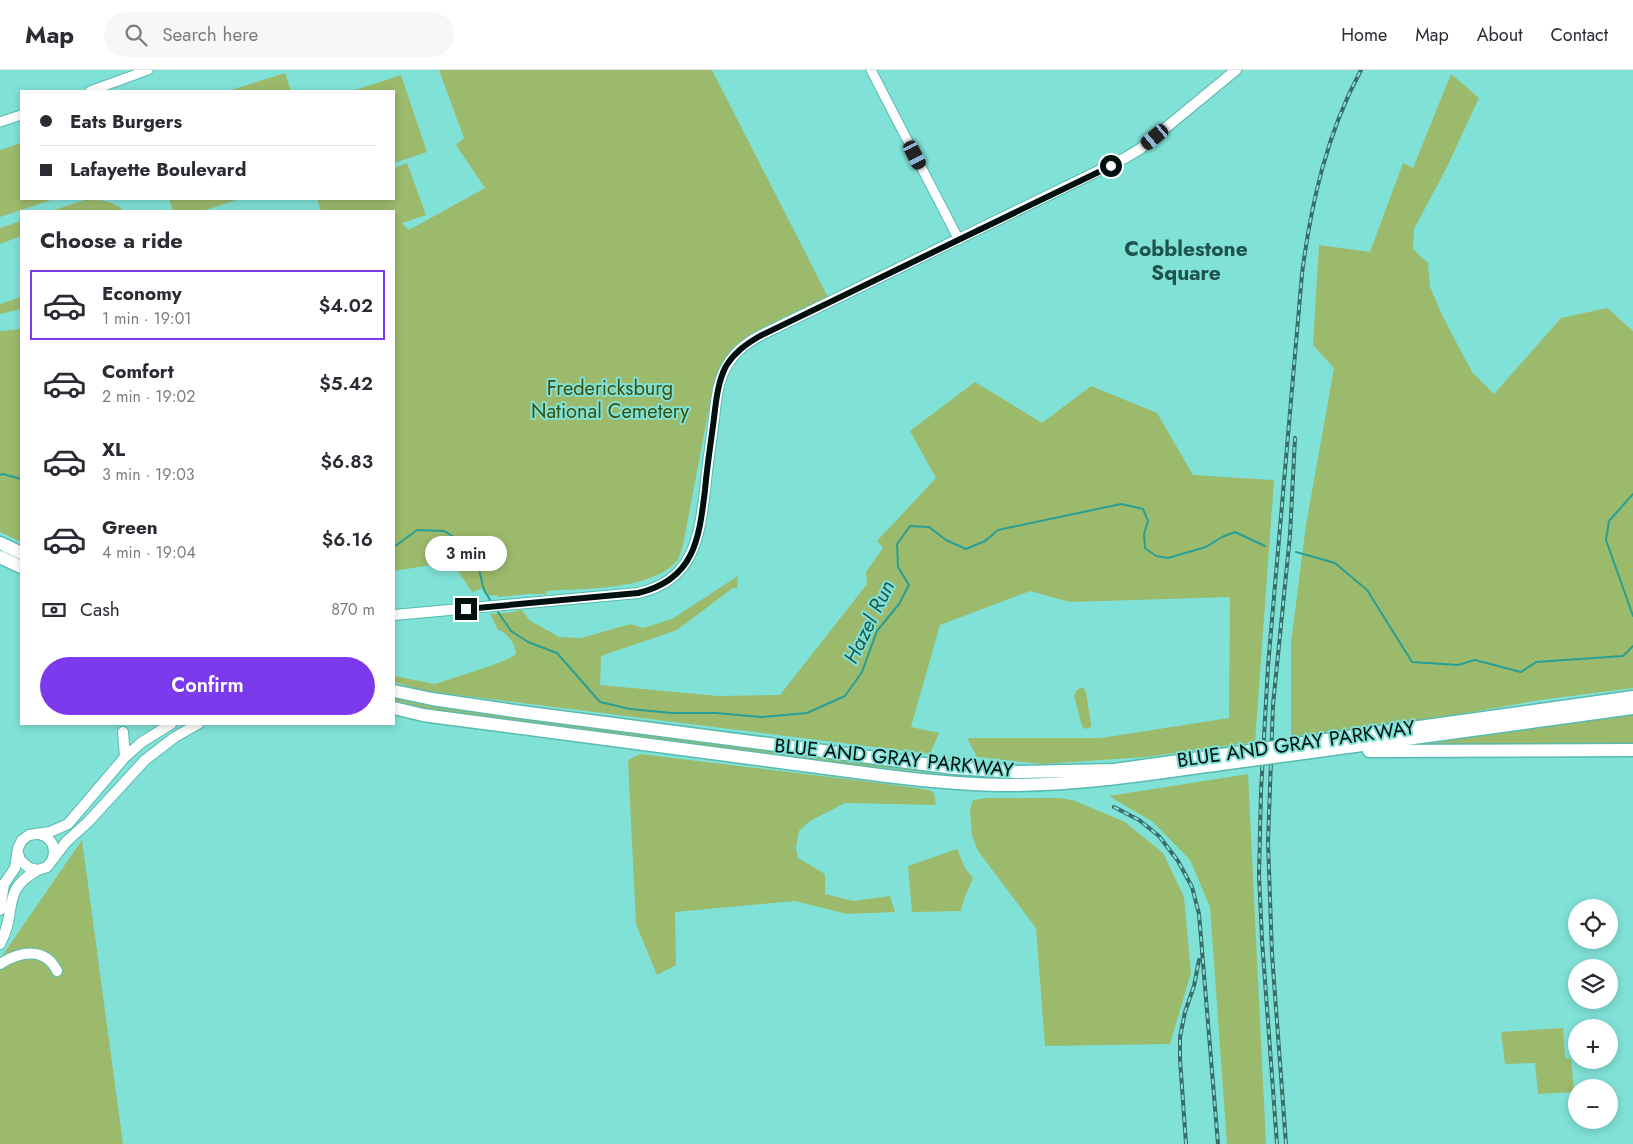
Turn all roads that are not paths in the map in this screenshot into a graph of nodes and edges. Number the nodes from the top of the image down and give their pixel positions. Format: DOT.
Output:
graph roads {
  1 [pos="148,70"];
  2 [pos="871,70"];
  3 [pos="1236,70"];
  4 [pos="93,90"];
  5 [pos="20,115"];
  6 [pos="0,122"];
  7 [pos="959,240"];
  8 [pos="0,543"];
  9 [pos="20,553"];
  10 [pos="0,557"];
  11 [pos="20,567"];
  12 [pos="395,615"];
  13 [pos="395,691"];
  14 [pos="1633,697"];
  15 [pos="395,708"];
  16 [pos="1633,708"];
  17 [pos="170,725"];
  18 [pos="196,725"];
  19 [pos="123,732"];
  20 [pos="138,746"];
  21 [pos="1297,749"];
  22 [pos="1633,751"];
  23 [pos="125,757"];
  24 [pos="1222,759"];
  25 [pos="139,766"];
  26 [pos="39,834"];
  27 [pos="18,852"];
  28 [pos="53,860"];
  29 [pos="38,870"];
  30 [pos="1,890"];
  31 [pos="0,910"];
  32 [pos="0,944"];
  33 [pos="0,964"];
  34 [pos="57,971"];
  1 -- 4 [label="street"];
  2 -- 7 [label="street"];
  3 -- 7 [label="main road"];
  5 -- 6 [label="street"];
  7 -- 12 [label="main road"];
  8 -- 9 [label="highway"];
  10 -- 11 [label="highway"];
  13 -- 24 [label="highway, BLUE AND GRAY PARKWAY"];
  14 -- 21 [label="highway, BLUE AND GRAY PARKWAY"];
  15 -- 24 [label="highway, BLUE AND GRAY PARKWAY"];
  16 -- 21 [label="highway, BLUE AND GRAY PARKWAY"];
  17 -- 20 [label="main road"];
  18 -- 25 [label="main road"];
  19 -- 23 [label="main road"];
  20 -- 23 [label="main road"];
  20 -- 25 [label="main road"];
  21 -- 22 [label="highway"];
  21 -- 24 [label="highway, BLUE AND GRAY PARKWAY, bridge"];
  23 -- 26 [label="main road"];
  25 -- 28 [label="main road"];
  26 -- 27 [label="main road"];
  26 -- 28 [label="main road"];
  27 -- 29 [label="main road"];
  27 -- 30 [label="main road"];
  28 -- 29 [label="main road"];
  29 -- 32 [label="main road"];
  30 -- 31 [label="main road"];
  33 -- 34 [label="main road"];
}
